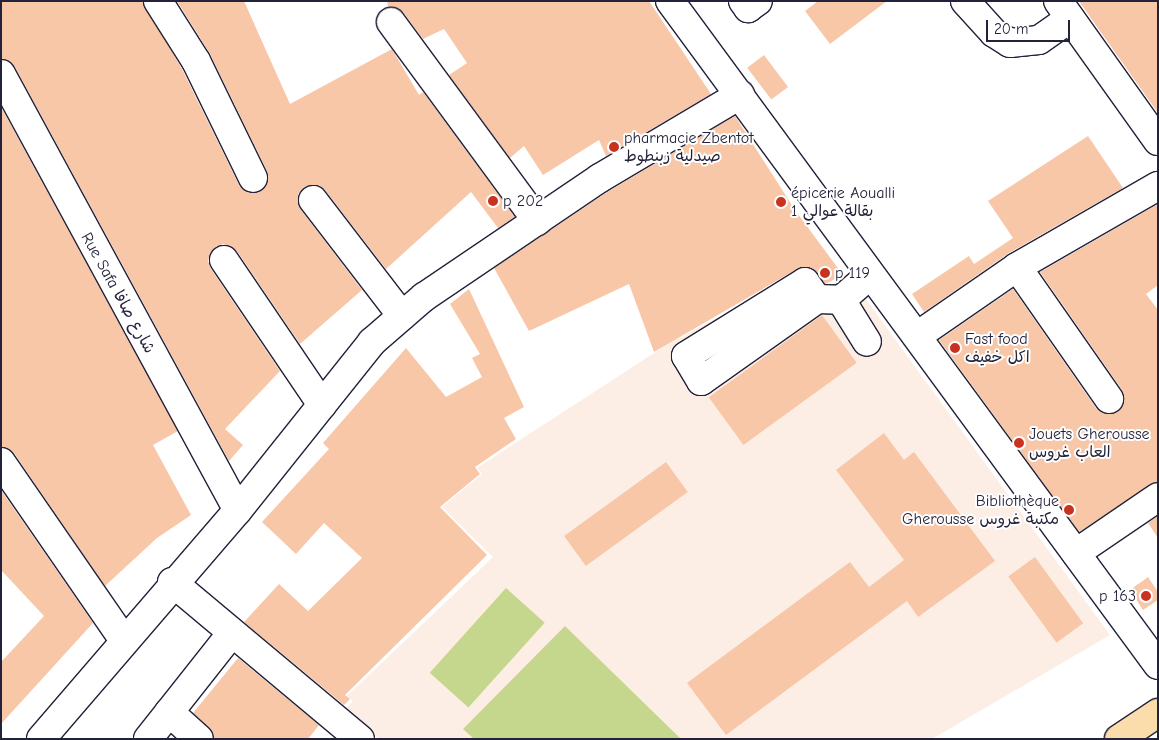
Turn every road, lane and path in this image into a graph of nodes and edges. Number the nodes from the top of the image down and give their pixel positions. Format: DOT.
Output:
graph roads {
  1 [pos="158,1"];
  2 [pos="670,1"];
  3 [pos="743,1"];
  4 [pos="758,1"];
  5 [pos="965,1"];
  6 [pos="1064,10"];
  7 [pos="391,22"];
  8 [pos="1,74"];
  9 [pos="740,95"];
  10 [pos="1158,142"];
  11 [pos="253,178"];
  12 [pos="1158,186"];
  13 [pos="313,200"];
  14 [pos="537,221"];
  15 [pos="224,260"];
  16 [pos="1017,268"];
  17 [pos="870,275"];
  18 [pos="402,316"];
  19 [pos="918,336"];
  20 [pos="867,342"];
  21 [pos="1109,399"];
  22 [pos="322,404"];
  23 [pos="1,462"];
  24 [pos="1158,497"];
  25 [pos="238,510"];
  26 [pos="1076,553"];
  27 [pos="172,582"];
  28 [pos="231,634"];
  29 [pos="123,639"];
  30 [pos="1158,665"];
  31 [pos="169,712"];
  32 [pos="1158,713"];
  33 [pos="41,739"];
  34 [pos="148,739"];
  35 [pos="199,739"];
  36 [pos="360,739"];
  37 [pos="1119,739"];
  1 -- 11 [label="street"];
  2 -- 9 [label="street"];
  3 -- 4 [label="street"];
  5 -- 6 [label="street"];
  6 -- 10 [label="street"];
  7 -- 14 [label="street"];
  8 -- 25 [label="street, Rue Safa شارع صافا"];
  9 -- 14 [label="street"];
  9 -- 17 [label="street"];
  12 -- 16 [label="street"];
  13 -- 18 [label="street"];
  14 -- 18 [label="street"];
  15 -- 22 [label="street"];
  16 -- 19 [label="street"];
  16 -- 21 [label="street"];
  17 -- 19 [label="street"];
  17 -- 20 [label="street"];
  18 -- 22 [label="street"];
  19 -- 26 [label="street"];
  22 -- 25 [label="street"];
  23 -- 29 [label="street"];
  24 -- 26 [label="street"];
  25 -- 27 [label="street"];
  26 -- 30 [label="street"];
  27 -- 28 [label="street"];
  27 -- 29 [label="street"];
  28 -- 31 [label="street"];
  28 -- 36 [label="street"];
  29 -- 33 [label="street"];
  31 -- 34 [label="street"];
  31 -- 35 [label="street"];
  32 -- 37 [label="main road"];
}
